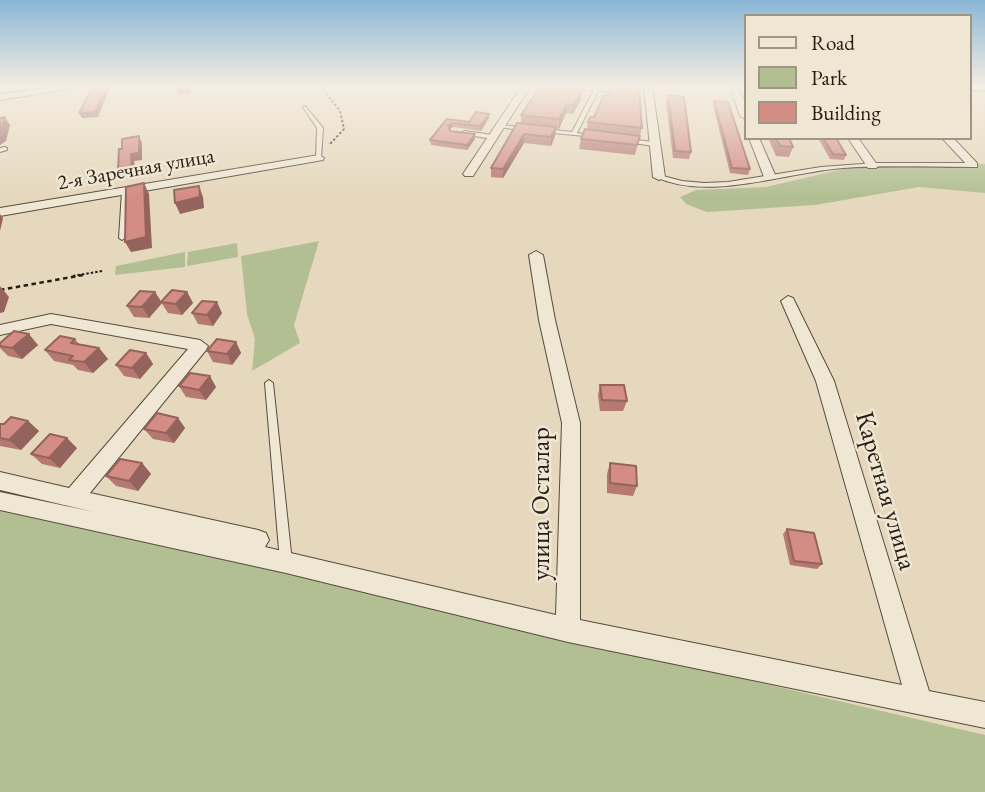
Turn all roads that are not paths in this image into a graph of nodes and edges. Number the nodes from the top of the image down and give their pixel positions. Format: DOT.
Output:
graph roads {
  1 [pos="316,123"];
  2 [pos="503,123"];
  3 [pos="579,123"];
  4 [pos="652,123"];
  5 [pos="501,127"];
  6 [pos="453,132"];
  7 [pos="574,134"];
  8 [pos="492,137"];
  9 [pos="601,137"];
  10 [pos="614,139"];
  11 [pos="755,140"];
  12 [pos="854,140"];
  13 [pos="949,140"];
  14 [pos="654,145"];
  15 [pos="319,158"];
  16 [pos="972,165"];
  17 [pos="872,166"];
  18 [pos="469,174"];
  19 [pos="659,177"];
  20 [pos="770,177"];
  21 [pos="125,191"];
  22 [pos="0,212"];
  23 [pos="122,238"];
  24 [pos="537,255"];
  25 [pos="788,301"];
  26 [pos="0,330"];
  27 [pos="269,383"];
  28 [pos="0,481"];
  29 [pos="73,498"];
  30 [pos="0,501"];
  31 [pos="258,540"];
  32 [pos="286,562"];
  33 [pos="568,630"];
  34 [pos="920,702"];
  35 [pos="985,715"];
  1 -- 15 [label="lane"];
  2 -- 5 [label="street"];
  3 -- 7 [label="lane"];
  4 -- 14 [label="street"];
  5 -- 7 [label="lane"];
  5 -- 8 [label="street"];
  6 -- 8 [label="lane"];
  7 -- 9 [label="lane"];
  8 -- 18 [label="street"];
  10 -- 14 [label="lane"];
  11 -- 20 [label="street"];
  12 -- 17 [label="street"];
  13 -- 16 [label="street"];
  14 -- 19 [label="street"];
  15 -- 21 [label="street, 2-я Заречная улица"];
  16 -- 17 [label="lane"];
  17 -- 20 [label="lane"];
  19 -- 20 [label="lane"];
  21 -- 22 [label="street, 2-я Заречная улица"];
  21 -- 23 [label="lane"];
  24 -- 33 [label="street, улица Осталар"];
  25 -- 34 [label="street, Каретная улица"];
  26 -- 29 [label="street"];
  27 -- 32 [label="lane"];
  28 -- 29 [label="street"];
  29 -- 31 [label="street"];
  30 -- 32 [label="street"];
  32 -- 33 [label="street"];
  33 -- 34 [label="street"];
  34 -- 35 [label="street"];
}
